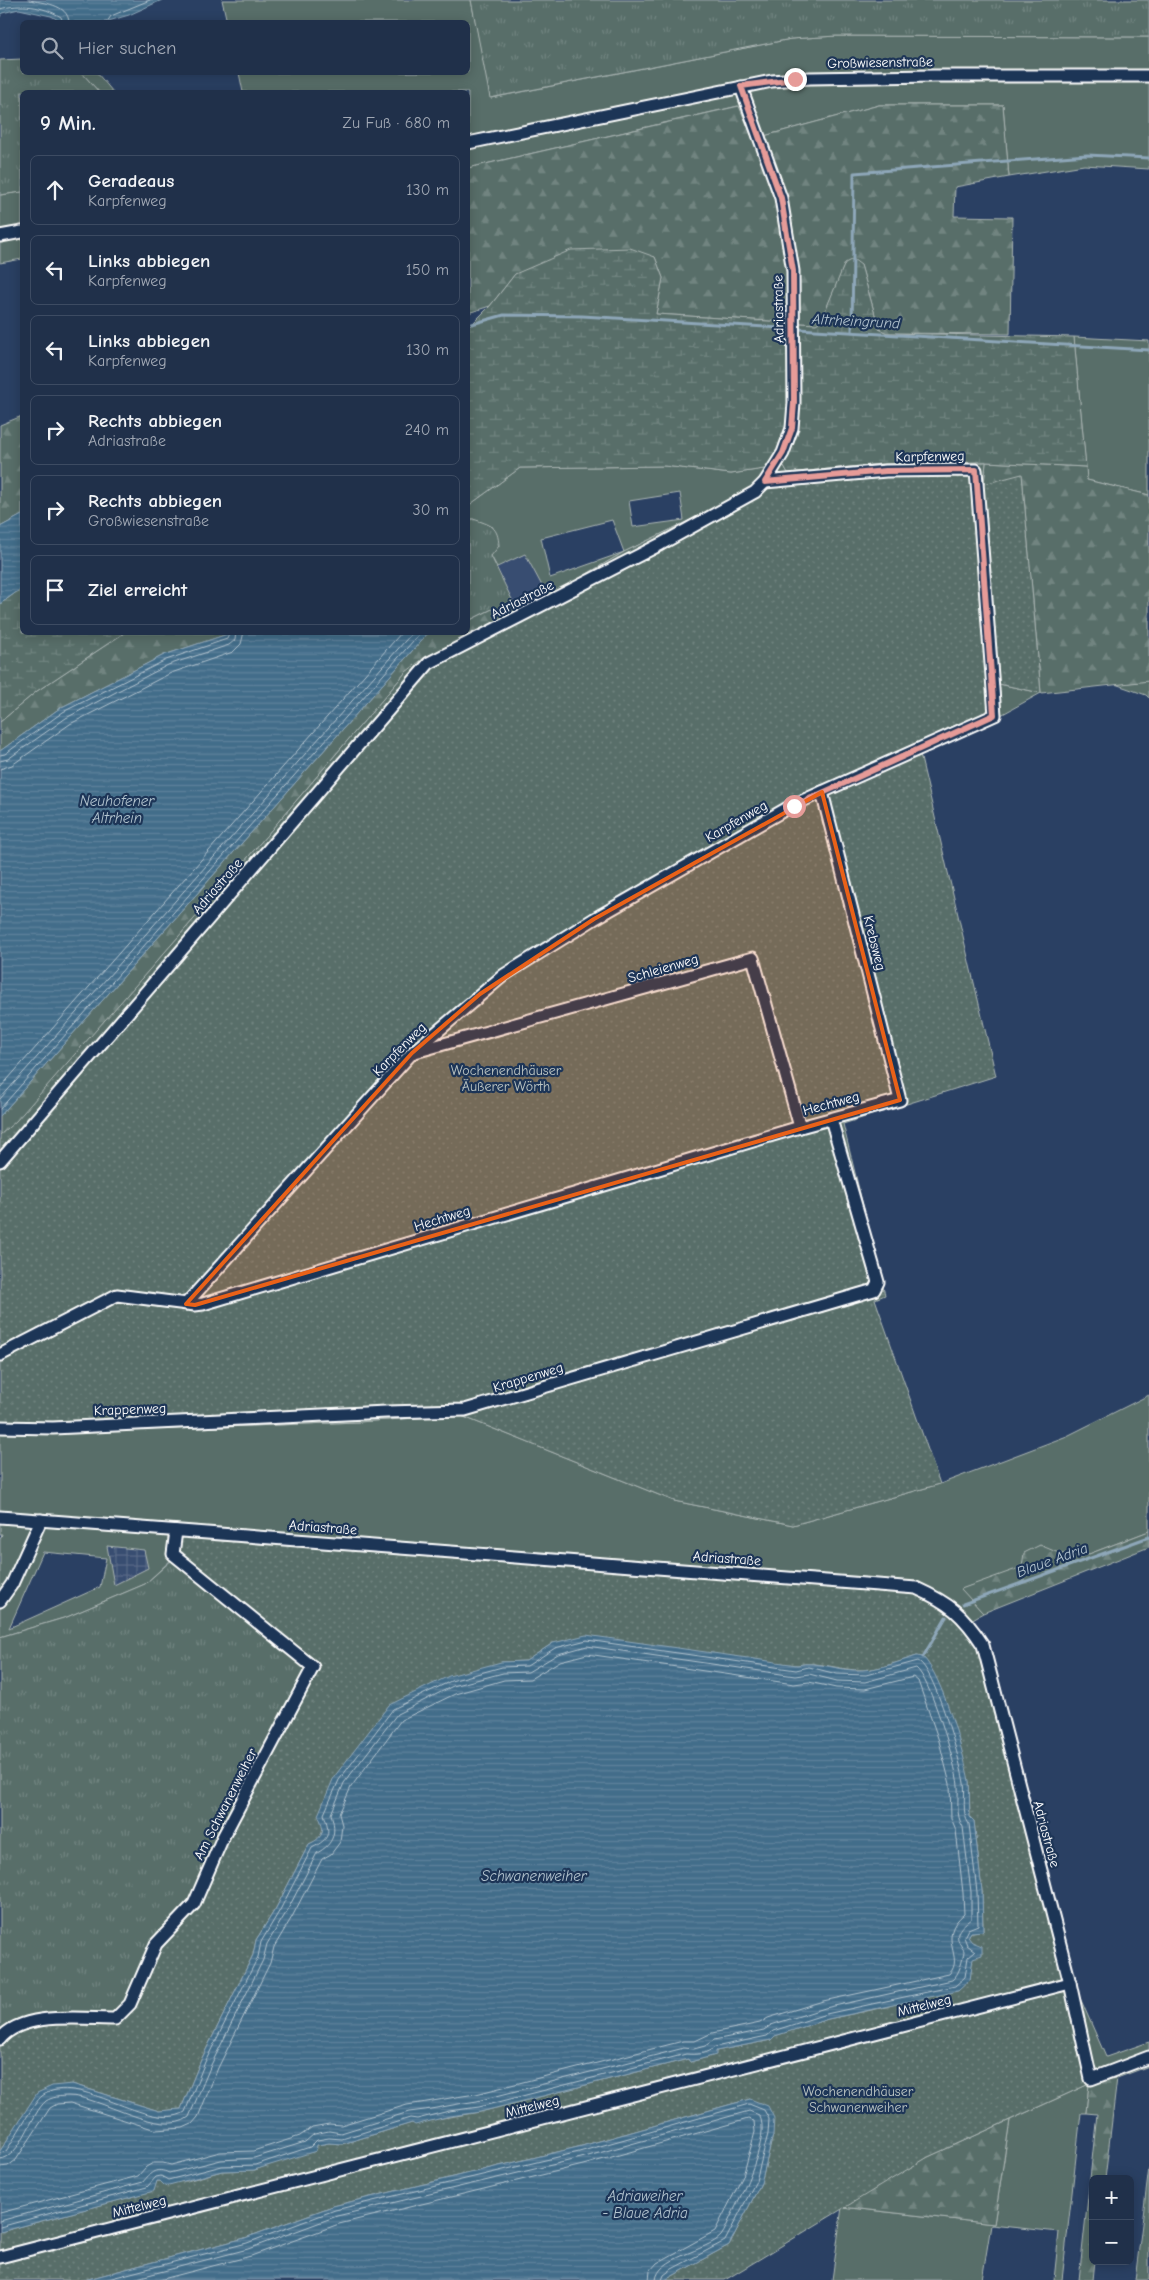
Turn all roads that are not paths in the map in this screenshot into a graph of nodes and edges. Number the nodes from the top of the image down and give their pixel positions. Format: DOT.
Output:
graph roads {
  1 [pos="1149,76"];
  2 [pos="741,86"];
  3 [pos="470,143"];
  4 [pos="20,232"];
  5 [pos="0,236"];
  6 [pos="765,482"];
  7 [pos="822,792"];
  8 [pos="412,1053"];
  9 [pos="900,1100"];
  10 [pos="831,1119"];
  11 [pos="800,1127"];
  12 [pos="0,1161"];
  13 [pos="186,1304"];
  14 [pos="0,1355"];
  15 [pos="0,1427"];
  16 [pos="0,1517"];
  17 [pos="41,1520"];
  18 [pos="176,1531"];
  19 [pos="0,1601"];
  20 [pos="1070,1983"];
  21 [pos="0,2039"];
  22 [pos="1149,2057"];
  23 [pos="0,2257"];
  1 -- 2 [label="street, Großwiesenstraße"];
  2 -- 3 [label="street, Großwiesenstraße"];
  2 -- 6 [label="street, Adriastraße"];
  4 -- 5 [label="street"];
  6 -- 7 [label="street, Karpfenweg"];
  6 -- 12 [label="street, Adriastraße"];
  7 -- 8 [label="street, Karpfenweg"];
  7 -- 9 [label="street, Krebsweg"];
  8 -- 11 [label="street, Schleienweg"];
  8 -- 13 [label="street, Karpfenweg"];
  9 -- 10 [label="street, Hechtweg"];
  10 -- 11 [label="street, Hechtweg"];
  10 -- 15 [label="street, Krappenweg"];
  11 -- 13 [label="street, Hechtweg"];
  13 -- 14 [label="street, Hechtweg"];
  16 -- 17 [label="street, Adriastraße"];
  17 -- 18 [label="street, Adriastraße"];
  17 -- 19 [label="street"];
  18 -- 20 [label="street, Adriastraße"];
  18 -- 21 [label="street, Am Schwanenweiher"];
  20 -- 22 [label="street, Adriastraße"];
  20 -- 23 [label="street, Mittelweg"];
}
